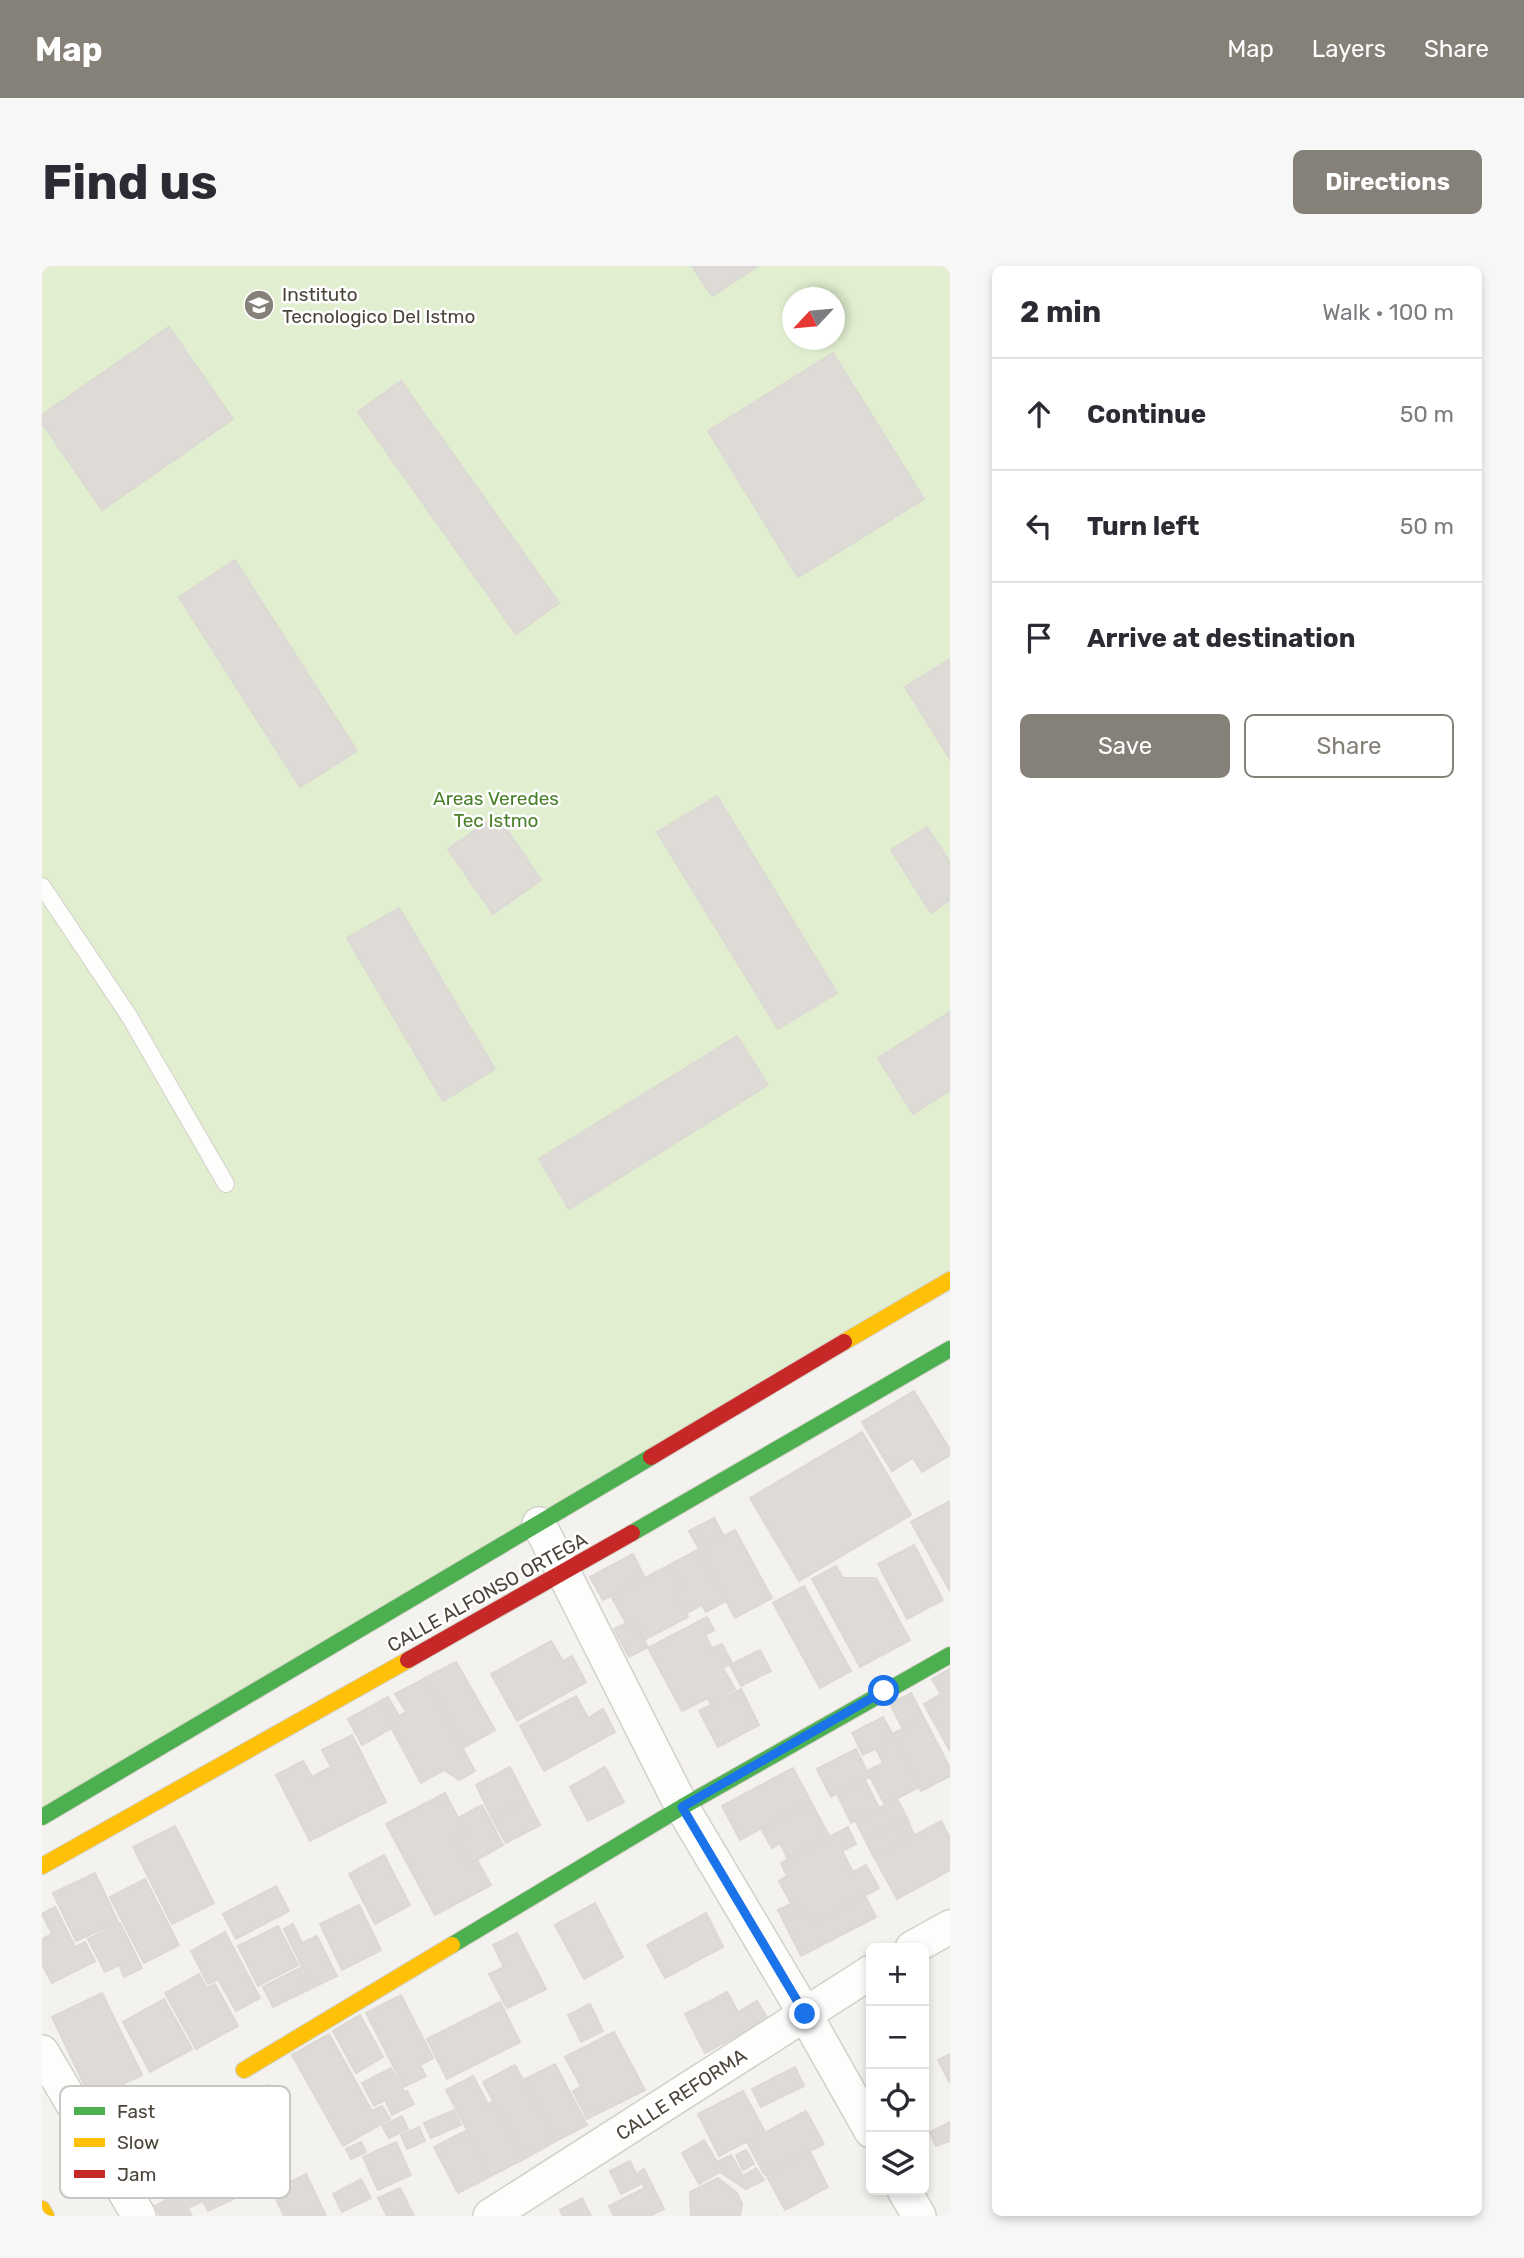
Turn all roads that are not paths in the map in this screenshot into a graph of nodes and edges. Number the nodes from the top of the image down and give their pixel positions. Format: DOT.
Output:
graph roads {
  1 [pos="42,886"];
  2 [pos="226,1184"];
  3 [pos="950,1280"];
  4 [pos="950,1349"];
  5 [pos="539,1524"];
  6 [pos="563,1573"];
  7 [pos="950,1655"];
  8 [pos="682,1807"];
  9 [pos="42,1817"];
  10 [pos="42,1866"];
  11 [pos="950,1927"];
  12 [pos="921,1943"];
  13 [pos="866,1975"];
  14 [pos="805,2014"];
  15 [pos="42,2052"];
  16 [pos="244,2070"];
  17 [pos="62,2086"];
  18 [pos="866,2122"];
  19 [pos="907,2195"];
  20 [pos="128,2198"];
  21 [pos="42,2209"];
  22 [pos="46,2216"];
  23 [pos="139,2216"];
  24 [pos="490,2216"];
  25 [pos="919,2216"];
  1 -- 2 [label="lane"];
  3 -- 5 [label="street"];
  4 -- 6 [label="street, CALLE ALFONSO ORTEGA"];
  5 -- 6 [label="street"];
  5 -- 9 [label="street"];
  6 -- 8 [label="street"];
  6 -- 10 [label="street, CALLE ALFONSO ORTEGA"];
  7 -- 8 [label="street"];
  8 -- 14 [label="street"];
  8 -- 16 [label="street"];
  11 -- 12 [label="street"];
  13 -- 14 [label="street, CALLE REFORMA"];
  14 -- 18 [label="street"];
  14 -- 24 [label="street, CALLE REFORMA"];
  15 -- 17 [label="street"];
  19 -- 25 [label="street"];
  20 -- 23 [label="street"];
  21 -- 22 [label="street"];
}
